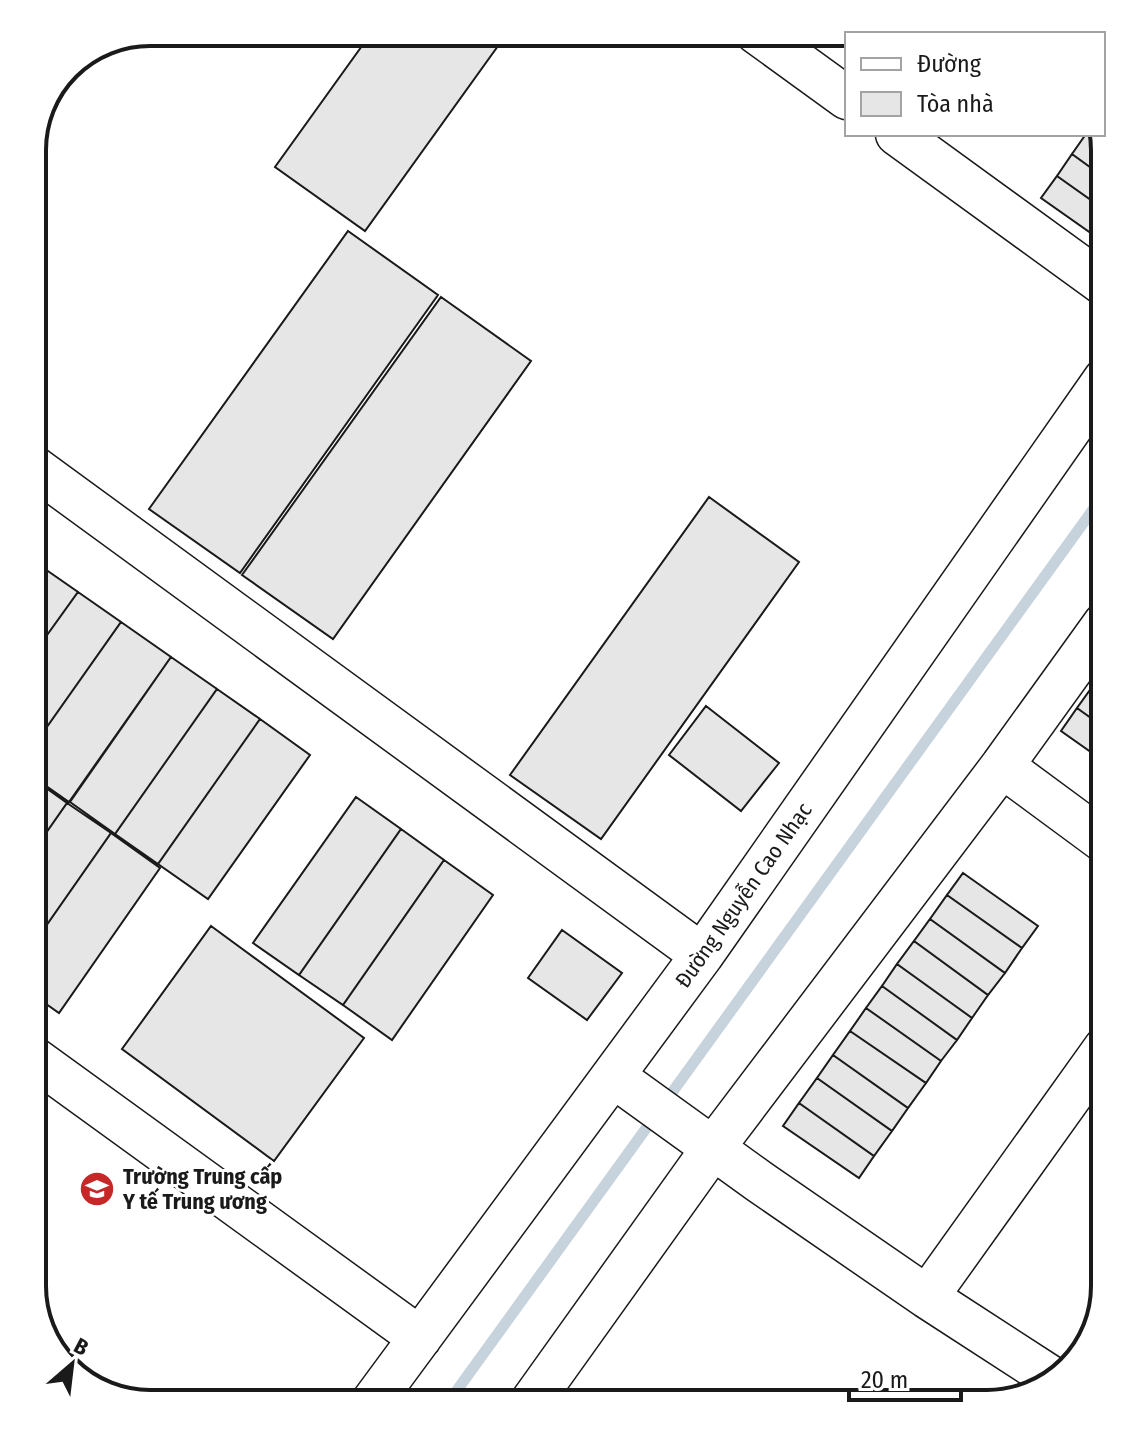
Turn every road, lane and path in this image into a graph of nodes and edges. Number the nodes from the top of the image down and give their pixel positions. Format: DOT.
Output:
graph roads {
  1 [pos="775,46"];
  2 [pos="845,97"];
  3 [pos="900,136"];
  4 [pos="1091,275"];
  5 [pos="1091,399"];
  6 [pos="46,476"];
  7 [pos="1091,642"];
  8 [pos="1002,766"];
  9 [pos="1091,832"];
  10 [pos="702,955"];
  11 [pos="46,1067"];
  12 [pos="1091,1068"];
  13 [pos="624,1085"];
  14 [pos="708,1144"];
  15 [pos="927,1297"];
  16 [pos="420,1338"];
  17 [pos="1044,1373"];
  18 [pos="381,1390"];
  19 [pos="540,1390"];
  1 -- 2 [label="street"];
  3 -- 4 [label="street"];
  5 -- 10 [label="street, Đường Nguyễn Cao Nhạc"];
  6 -- 10 [label="street"];
  7 -- 8 [label="street"];
  8 -- 9 [label="street"];
  8 -- 14 [label="street"];
  10 -- 13 [label="street, Đường Nguyễn Cao Nhạc"];
  11 -- 16 [label="street"];
  12 -- 15 [label="street"];
  13 -- 14 [label="street"];
  13 -- 16 [label="street, Đường Nguyễn Cao Nhạc"];
  14 -- 15 [label="street"];
  14 -- 19 [label="street"];
  15 -- 17 [label="street"];
  16 -- 18 [label="street, Đường Nguyễn Cao Nhạc"];
}
